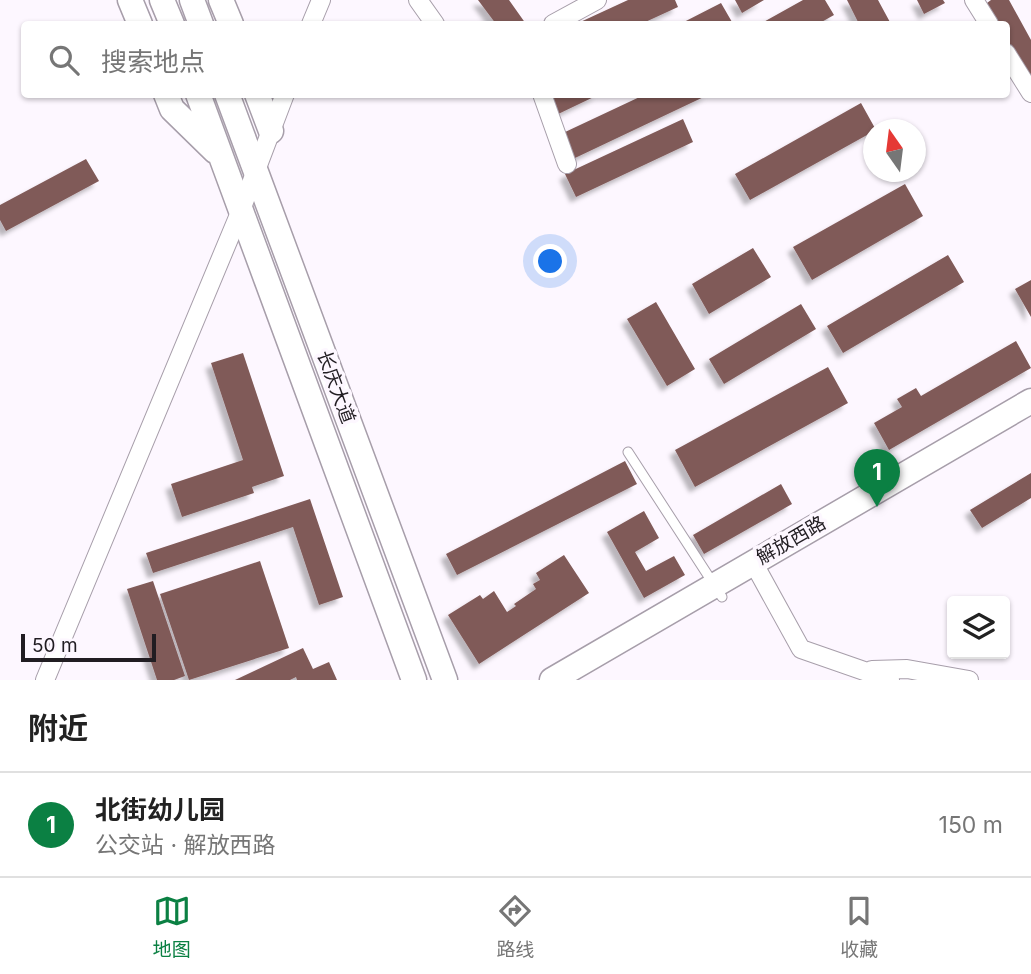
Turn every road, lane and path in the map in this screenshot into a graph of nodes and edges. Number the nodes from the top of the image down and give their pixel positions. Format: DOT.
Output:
graph roads {
  1 [pos="130,0"];
  2 [pos="162,0"];
  3 [pos="192,0"];
  4 [pos="221,0"];
  5 [pos="321,0"];
  6 [pos="418,0"];
  7 [pos="597,0"];
  8 [pos="974,0"];
  9 [pos="138,21"];
  10 [pos="171,21"];
  11 [pos="200,21"];
  12 [pos="229,21"];
  13 [pos="312,21"];
  14 [pos="433,21"];
  15 [pos="558,21"];
  16 [pos="987,21"];
  17 [pos="1010,59"];
  18 [pos="1031,93"];
  19 [pos="168,98"];
  20 [pos="199,98"];
  21 [pos="229,98"];
  22 [pos="259,98"];
  23 [pos="283,98"];
  24 [pos="543,98"];
  25 [pos="271,131"];
  26 [pos="221,157"];
  27 [pos="568,164"];
  28 [pos="256,171"];
  29 [pos="241,210"];
  30 [pos="1031,401"];
  31 [pos="1031,419"];
  32 [pos="628,452"];
  33 [pos="756,569"];
  34 [pos="718,591"];
  35 [pos="861,670"];
  36 [pos="45,680"];
  37 [pos="414,680"];
  38 [pos="445,680"];
  39 [pos="552,680"];
  40 [pos="582,680"];
  41 [pos="890,680"];
  42 [pos="969,680"];
  1 -- 9 [label="main road"];
  2 -- 10 [label="main road"];
  3 -- 11 [label="main road"];
  4 -- 12 [label="main road"];
  5 -- 13 [label="street"];
  6 -- 14 [label="street"];
  7 -- 15 [label="street"];
  8 -- 16 [label="street"];
  17 -- 18 [label="street"];
  19 -- 26 [label="main road"];
  20 -- 26 [label="main road, 长庆大道"];
  21 -- 28 [label="main road, 长庆大道"];
  22 -- 25 [label="main road"];
  23 -- 25 [label="street"];
  24 -- 27 [label="street"];
  25 -- 28 [label="street"];
  26 -- 29 [label="main road, 长庆大道"];
  28 -- 29 [label="street"];
  28 -- 38 [label="main road, 长庆大道"];
  29 -- 36 [label="street"];
  29 -- 37 [label="main road, 长庆大道"];
  30 -- 33 [label="main road, 解放西路"];
  31 -- 33 [label="main road, 解放西路"];
  32 -- 34 [label="lane"];
  33 -- 34 [label="main road, 解放西路"];
  33 -- 35 [label="street"];
  34 -- 39 [label="main road, 解放西路"];
  34 -- 40 [label="main road, 解放西路"];
  35 -- 41 [label="street"];
  35 -- 42 [label="street"];
}
